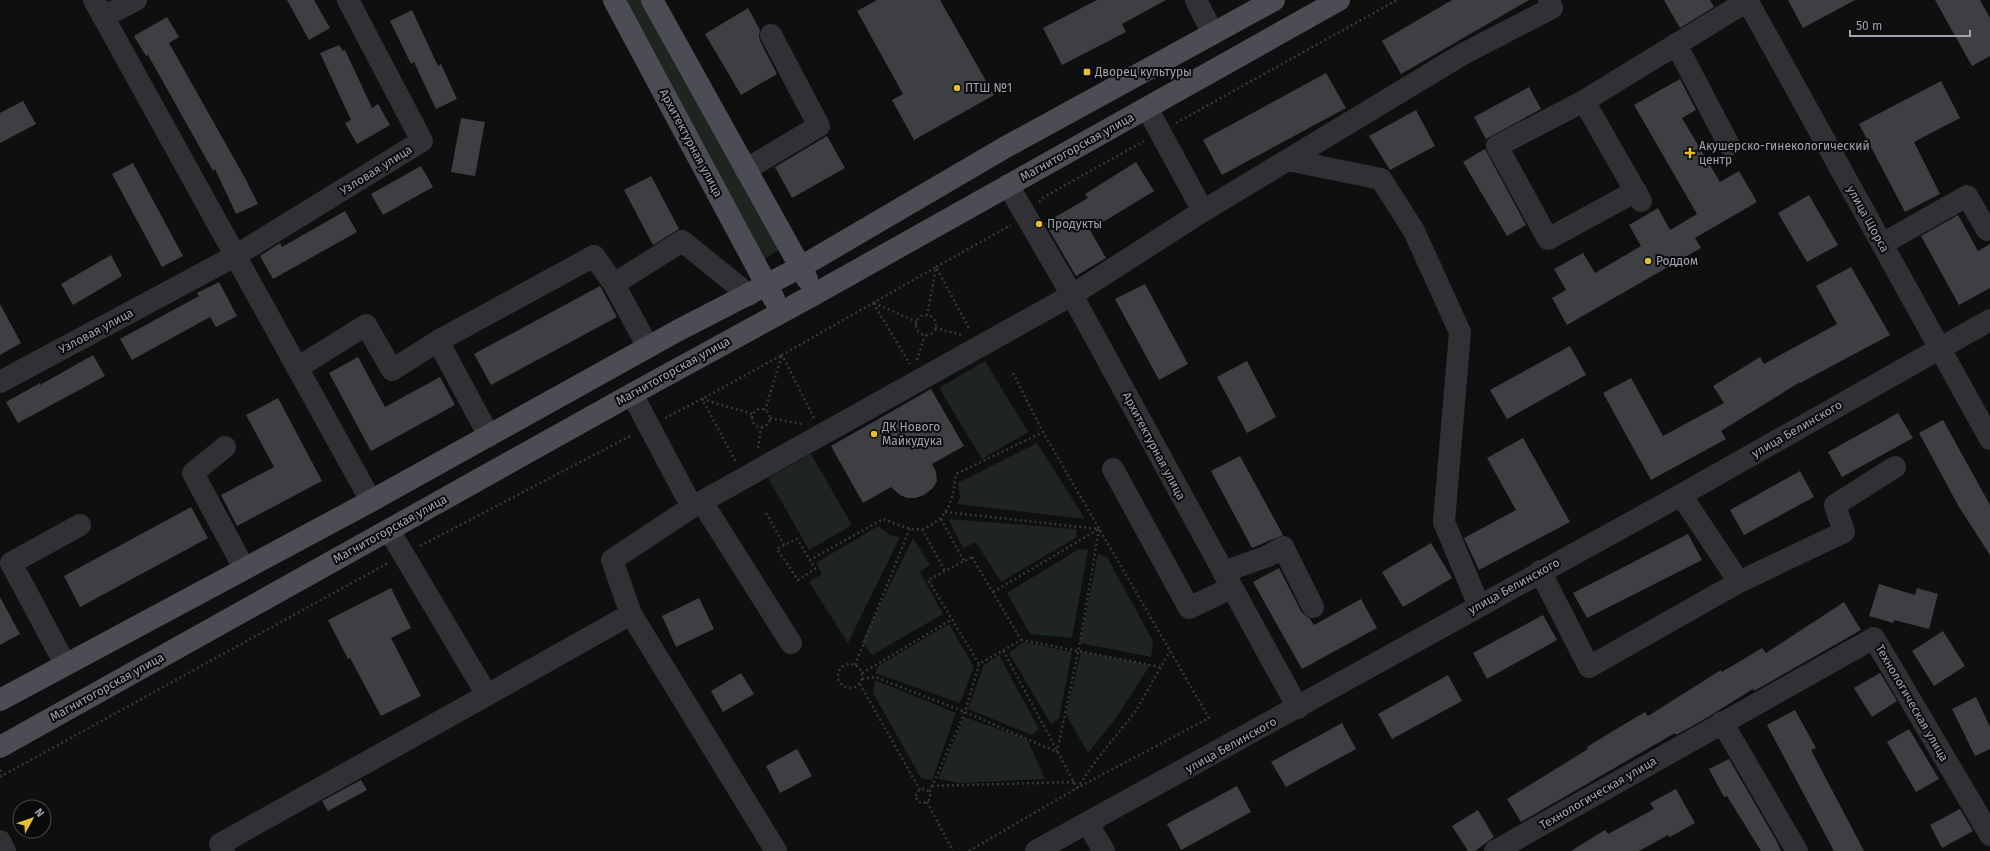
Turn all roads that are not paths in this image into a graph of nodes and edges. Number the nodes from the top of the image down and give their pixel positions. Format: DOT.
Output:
graph roads {
  1 [pos="136,0"];
  2 [pos="348,0"];
  3 [pos="614,0"];
  4 [pos="1196,0"];
  5 [pos="1274,0"];
  6 [pos="1339,0"];
  7 [pos="1747,0"];
  8 [pos="655,1"];
  9 [pos="1555,2"];
  10 [pos="99,8"];
  11 [pos="1213,34"];
  12 [pos="771,35"];
  13 [pos="1676,44"];
  14 [pos="1584,101"];
  15 [pos="1147,108"];
  16 [pos="1729,145"];
  17 [pos="1288,160"];
  18 [pos="745,170"];
  19 [pos="1008,185"];
  20 [pos="1203,211"];
  21 [pos="1990,228"];
  22 [pos="1882,244"];
  23 [pos="235,256"];
  24 [pos="799,268"];
  25 [pos="614,284"];
  26 [pos="758,290"];
  27 [pos="815,294"];
  28 [pos="1072,295"];
  29 [pos="781,312"];
  30 [pos="1990,320"];
  31 [pos="438,341"];
  32 [pos="648,347"];
  33 [pos="1939,348"];
  34 [pos="297,368"];
  35 [pos="0,382"];
  36 [pos="632,394"];
  37 [pos="489,436"];
  38 [pos="1990,439"];
  39 [pos="225,447"];
  40 [pos="1895,467"];
  41 [pos="1113,469"];
  42 [pos="1681,495"];
  43 [pos="371,501"];
  44 [pos="697,504"];
  45 [pos="80,525"];
  46 [pos="389,530"];
  47 [pos="244,568"];
  48 [pos="1540,571"];
  49 [pos="1227,580"];
  50 [pos="1739,582"];
  51 [pos="1479,606"];
  52 [pos="1313,607"];
  53 [pos="631,614"];
  54 [pos="791,643"];
  55 [pos="66,664"];
  56 [pos="487,695"];
  57 [pos="0,700"];
  58 [pos="1298,708"];
  59 [pos="1722,722"];
  60 [pos="0,747"];
  61 [pos="1088,824"];
  62 [pos="1990,835"];
  63 [pos="0,840"];
  64 [pos="5,851"];
  65 [pos="224,851"];
  66 [pos="776,851"];
  67 [pos="1036,851"];
  68 [pos="1104,851"];
  69 [pos="1495,851"];
  70 [pos="1797,851"];
  1 -- 10 [label="street"];
  2 -- 23 [label="street, Узловая улица"];
  3 -- 26 [label="main road, Архитектурная улица"];
  4 -- 11 [label="street"];
  5 -- 11 [label="main road"];
  6 -- 15 [label="main road, Магнитогорская улица"];
  7 -- 13 [label="street"];
  7 -- 22 [label="street, улица Щорса"];
  8 -- 18 [label="main road"];
  9 -- 17 [label="street"];
  10 -- 23 [label="street"];
  11 -- 24 [label="main road"];
  12 -- 18 [label="street"];
  13 -- 14 [label="street"];
  13 -- 16 [label="street"];
  14 -- 14 [label="street"];
  15 -- 19 [label="main road, Магнитогорская улица"];
  15 -- 20 [label="street"];
  17 -- 20 [label="street"];
  17 -- 51 [label="street"];
  18 -- 24 [label="main road"];
  19 -- 27 [label="main road, Магнитогорская улица"];
  19 -- 28 [label="street, Архитектурная улица"];
  20 -- 28 [label="street"];
  21 -- 22 [label="street"];
  22 -- 33 [label="street, улица Щорса"];
  23 -- 34 [label="street"];
  23 -- 35 [label="street, Узловая улица"];
  24 -- 26 [label="main road"];
  24 -- 27 [label="main road"];
  25 -- 26 [label="street"];
  25 -- 31 [label="street"];
  25 -- 32 [label="street"];
  26 -- 29 [label="main road"];
  26 -- 32 [label="main road"];
  27 -- 29 [label="main road, Магнитогорская улица"];
  28 -- 44 [label="street"];
  28 -- 49 [label="street, Архитектурная улица"];
  29 -- 36 [label="main road, Магнитогорская улица"];
  30 -- 33 [label="street, улица Белинского"];
  31 -- 34 [label="street"];
  31 -- 37 [label="street"];
  32 -- 37 [label="main road"];
  33 -- 38 [label="street, улица Щорса"];
  33 -- 42 [label="street, улица Белинского"];
  34 -- 43 [label="street"];
  36 -- 44 [label="street"];
  36 -- 46 [label="main road, Магнитогорская улица"];
  37 -- 43 [label="main road"];
  39 -- 47 [label="street"];
  40 -- 50 [label="street"];
  41 -- 49 [label="street"];
  42 -- 48 [label="street, улица Белинского"];
  42 -- 50 [label="street"];
  43 -- 47 [label="main road"];
  44 -- 53 [label="street"];
  44 -- 54 [label="street"];
  45 -- 55 [label="street"];
  46 -- 56 [label="street"];
  46 -- 60 [label="main road, Магнитогорская улица"];
  47 -- 55 [label="main road"];
  48 -- 50 [label="street"];
  48 -- 51 [label="street, улица Белинского"];
  49 -- 52 [label="street"];
  49 -- 58 [label="street, Архитектурная улица"];
  51 -- 58 [label="street, улица Белинского"];
  53 -- 56 [label="street"];
  53 -- 66 [label="street"];
  55 -- 57 [label="main road"];
  56 -- 65 [label="street"];
  58 -- 61 [label="street, улица Белинского"];
  59 -- 62 [label="street, Технологическая улица"];
  59 -- 69 [label="street, Технологическая улица"];
  59 -- 70 [label="street"];
  61 -- 67 [label="street, улица Белинского"];
  61 -- 68 [label="street"];
  63 -- 64 [label="street"];
}
